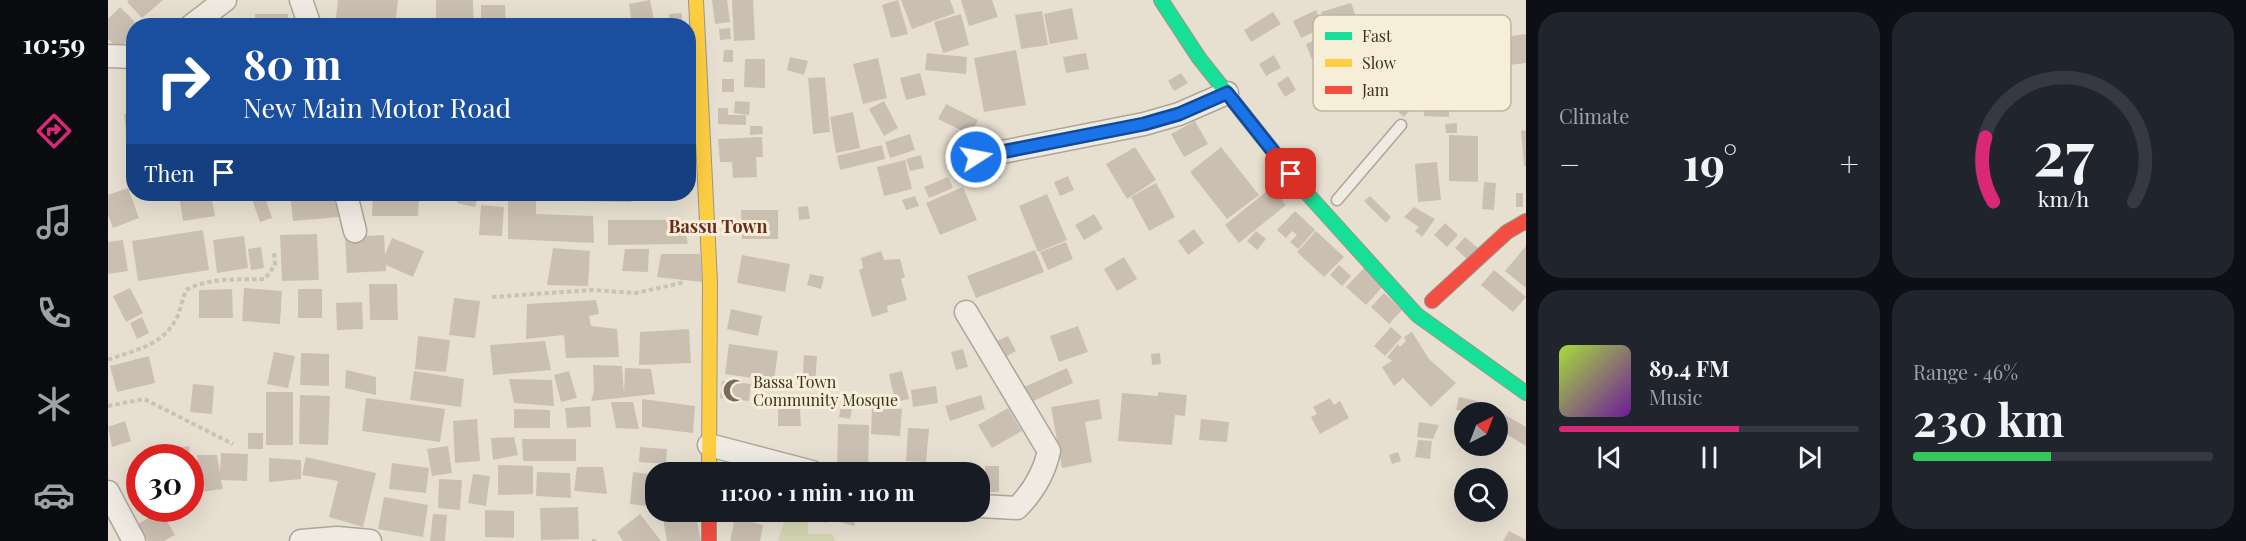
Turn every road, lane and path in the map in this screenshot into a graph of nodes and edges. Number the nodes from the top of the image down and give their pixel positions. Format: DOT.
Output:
graph roads {
  1 [pos="225,0"];
  2 [pos="301,0"];
  3 [pos="696,0"];
  4 [pos="1161,0"];
  5 [pos="201,18"];
  6 [pos="307,18"];
  7 [pos="108,56"];
  8 [pos="126,57"];
  9 [pos="1227,93"];
  10 [pos="1401,125"];
  11 [pos="976,157"];
  12 [pos="1324,186"];
  13 [pos="348,201"];
  14 [pos="1341,204"];
  15 [pos="1526,221"];
  16 [pos="355,231"];
  17 [pos="274,252"];
  18 [pos="710,282"];
  19 [pos="492,297"];
  20 [pos="1432,300"];
  21 [pos="966,312"];
  22 [pos="108,360"];
  23 [pos="1526,393"];
  24 [pos="108,406"];
  25 [pos="233,444"];
  26 [pos="709,445"];
  27 [pos="709,462"];
  28 [pos="774,462"];
  29 [pos="108,492"];
  30 [pos="990,507"];
  31 [pos="709,522"];
  32 [pos="337,539"];
  33 [pos="135,541"];
  34 [pos="301,541"];
  35 [pos="370,541"];
  36 [pos="592,541"];
  37 [pos="599,541"];
  38 [pos="709,541"];
  1 -- 5 [label="street"];
  2 -- 6 [label="street"];
  3 -- 18 [label="main road"];
  4 -- 9 [label="main road"];
  7 -- 8 [label="street"];
  9 -- 11 [label="street"];
  9 -- 23 [label="main road"];
  10 -- 14 [label="lane"];
  12 -- 14 [label="main road"];
  13 -- 16 [label="street"];
  15 -- 20 [label="main road"];
  17 -- 22 [label="path"];
  18 -- 19 [label="path"];
  18 -- 26 [label="main road"];
  21 -- 30 [label="street"];
  24 -- 25 [label="path"];
  26 -- 27 [label="main road"];
  26 -- 28 [label="street"];
  29 -- 33 [label="street"];
  31 -- 38 [label="main road"];
  32 -- 34 [label="street"];
  32 -- 35 [label="street"];
  36 -- 37 [label="path"];
}
